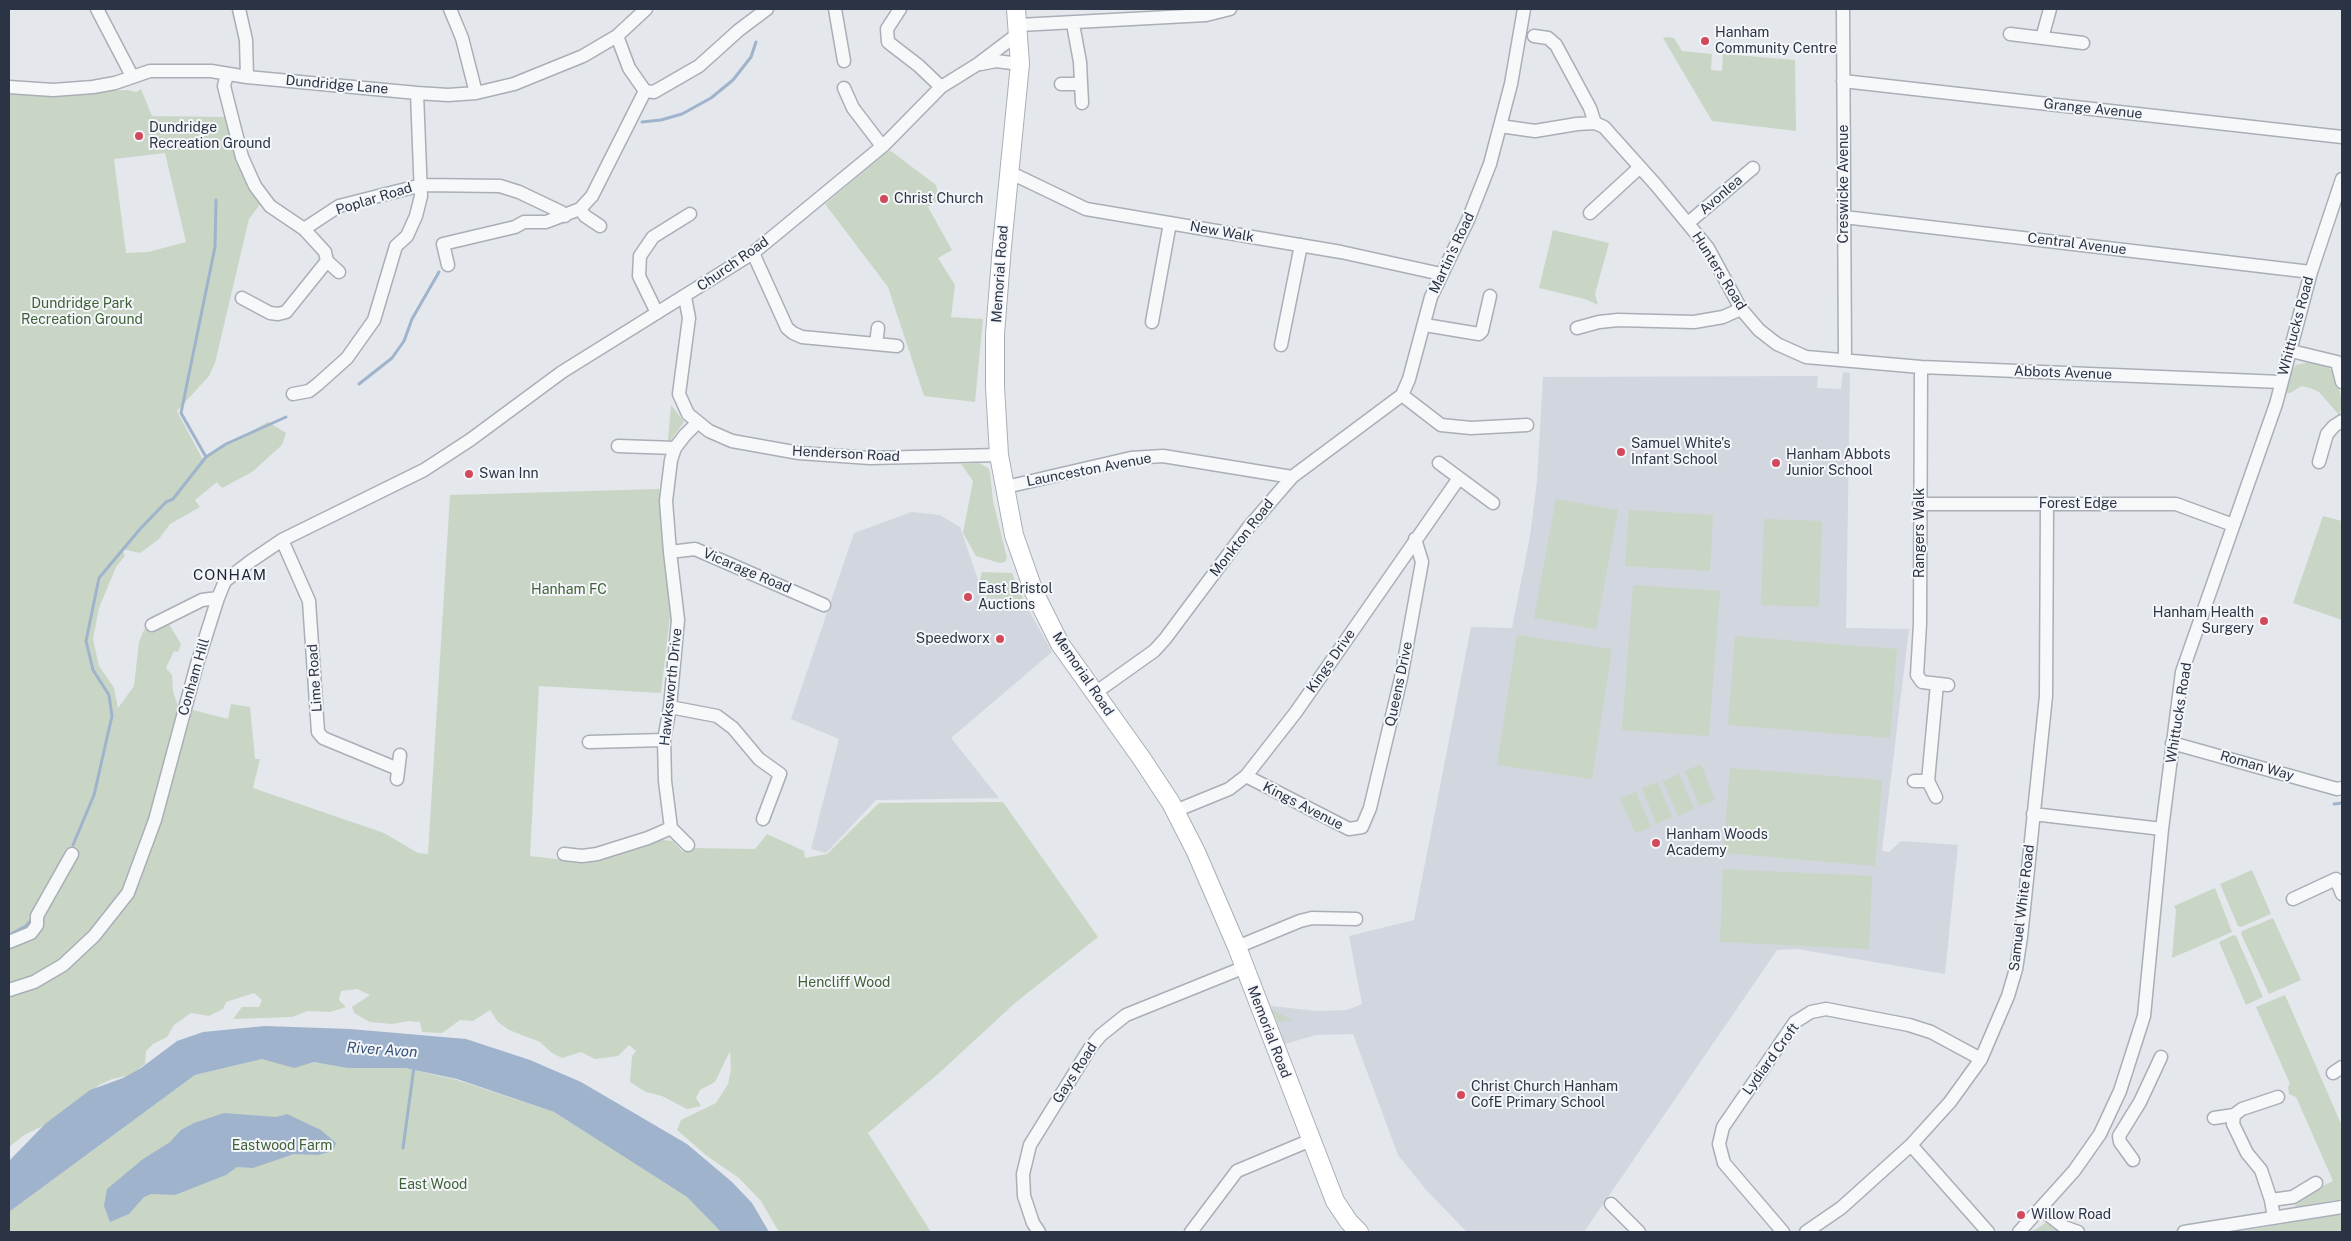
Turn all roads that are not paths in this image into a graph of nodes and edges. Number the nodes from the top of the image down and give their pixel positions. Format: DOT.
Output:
graph roads {
  1 [pos="97,9"];
  2 [pos="239,9"];
  3 [pos="450,9"];
  4 [pos="646,9"];
  5 [pos="767,9"];
  6 [pos="835,9"];
  7 [pos="900,9"];
  8 [pos="1230,9"];
  9 [pos="1524,9"];
  10 [pos="1844,9"];
  11 [pos="2050,9"];
  12 [pos="1018,22"];
  13 [pos="1073,24"];
  14 [pos="2010,34"];
  15 [pos="617,36"];
  16 [pos="1534,36"];
  17 [pos="2042,38"];
  18 [pos="2083,43"];
  19 [pos="844,62"];
  20 [pos="978,64"];
  21 [pos="1020,64"];
  22 [pos="227,74"];
  23 [pos="132,76"];
  24 [pos="247,77"];
  25 [pos="1843,81"];
  26 [pos="1061,84"];
  27 [pos="1081,84"];
  28 [pos="9,87"];
  29 [pos="844,88"];
  30 [pos="941,88"];
  31 [pos="645,91"];
  32 [pos="417,93"];
  33 [pos="476,93"];
  34 [pos="1082,103"];
  35 [pos="1594,123"];
  36 [pos="1500,126"];
  37 [pos="2342,137"];
  38 [pos="882,146"];
  39 [pos="1640,167"];
  40 [pos="1753,168"];
  41 [pos="1008,172"];
  42 [pos="2342,182"];
  43 [pos="422,185"];
  44 [pos="580,209"];
  45 [pos="1590,213"];
  46 [pos="690,214"];
  47 [pos="565,216"];
  48 [pos="1844,217"];
  49 [pos="1170,223"];
  50 [pos="1688,223"];
  51 [pos="600,226"];
  52 [pos="304,229"];
  53 [pos="1302,246"];
  54 [pos="753,253"];
  55 [pos="327,261"];
  56 [pos="448,265"];
  57 [pos="339,272"];
  58 [pos="2310,272"];
  59 [pos="1441,274"];
  60 [pos="1490,296"];
  61 [pos="685,297"];
  62 [pos="242,298"];
  63 [pos="1740,309"];
  64 [pos="657,313"];
  65 [pos="1152,322"];
  66 [pos="1425,325"];
  67 [pos="878,328"];
  68 [pos="1577,328"];
  69 [pos="876,344"];
  70 [pos="897,346"];
  71 [pos="1281,346"];
  72 [pos="2291,351"];
  73 [pos="1845,360"];
  74 [pos="2340,360"];
  75 [pos="1921,367"];
  76 [pos="2281,382"];
  77 [pos="2342,382"];
  78 [pos="293,394"];
  79 [pos="1402,395"];
  80 [pos="2342,421"];
  81 [pos="698,423"];
  82 [pos="1527,425"];
  83 [pos="470,440"];
  84 [pos="675,448"];
  85 [pos="626,450"];
  86 [pos="999,455"];
  87 [pos="2320,462"];
  88 [pos="1439,463"];
  89 [pos="1292,477"];
  90 [pos="1459,478"];
  91 [pos="1006,487"];
  92 [pos="1493,503"];
  93 [pos="2047,503"];
  94 [pos="1919,504"];
  95 [pos="2233,525"];
  96 [pos="1415,539"];
  97 [pos="282,540"];
  98 [pos="670,552"];
  99 [pos="218,598"];
  100 [pos="824,605"];
  101 [pos="152,625"];
  102 [pos="1095,693"];
  103 [pos="670,707"];
  104 [pos="664,740"];
  105 [pos="589,742"];
  106 [pos="2172,742"];
  107 [pos="400,755"];
  108 [pos="1246,776"];
  109 [pos="1914,781"];
  110 [pos="1928,781"];
  111 [pos="2342,788"];
  112 [pos="1936,797"];
  113 [pos="1175,811"];
  114 [pos="2033,814"];
  115 [pos="763,819"];
  116 [pos="1362,827"];
  117 [pos="670,828"];
  118 [pos="2162,829"];
  119 [pos="688,846"];
  120 [pos="72,854"];
  121 [pos="564,854"];
  122 [pos="2342,894"];
  123 [pos="2294,899"];
  124 [pos="1356,919"];
  125 [pos="9,942"];
  126 [pos="1237,947"];
  127 [pos="1245,967"];
  128 [pos="9,990"];
  129 [pos="2161,1057"];
  130 [pos="1981,1059"];
  131 [pos="2120,1091"];
  132 [pos="2278,1097"];
  133 [pos="2140,1102"];
  134 [pos="2234,1115"];
  135 [pos="2214,1118"];
  136 [pos="1311,1140"];
  137 [pos="1911,1145"];
  138 [pos="2133,1160"];
  139 [pos="2316,1183"];
  140 [pos="2271,1200"];
  141 [pos="1611,1204"];
  142 [pos="2342,1207"];
  143 [pos="2042,1209"];
  144 [pos="2274,1218"];
  145 [pos="1039,1232"];
  146 [pos="1191,1232"];
  147 [pos="1359,1232"];
  148 [pos="1639,1232"];
  149 [pos="1783,1232"];
  150 [pos="1806,1232"];
  151 [pos="1988,1232"];
  152 [pos="2019,1232"];
  153 [pos="2078,1232"];
  154 [pos="2184,1232"];
  1 -- 23 [label="street"];
  2 -- 24 [label="street"];
  3 -- 33 [label="street"];
  4 -- 15 [label="street, Dundridge Lane"];
  5 -- 31 [label="street"];
  6 -- 19 [label="street"];
  7 -- 30 [label="street"];
  8 -- 13 [label="street"];
  9 -- 36 [label="street, Martin's Road"];
  10 -- 25 [label="street, Creswicke Avenue"];
  11 -- 17 [label="street"];
  12 -- 13 [label="street"];
  12 -- 20 [label="street, Church Road"];
  12 -- 21 [label="street, Memorial Road"];
  13 -- 27 [label="street"];
  14 -- 17 [label="street"];
  15 -- 31 [label="street"];
  15 -- 33 [label="street, Dundridge Lane"];
  16 -- 35 [label="street"];
  17 -- 18 [label="street"];
  20 -- 21 [label="street, Church Road"];
  20 -- 30 [label="street, Church Road"];
  21 -- 41 [label="street, Memorial Road"];
  22 -- 23 [label="street, Dundridge Lane"];
  22 -- 24 [label="street, Dundridge Lane"];
  22 -- 52 [label="street"];
  23 -- 28 [label="street, Dundridge Lane"];
  24 -- 32 [label="street, Dundridge Lane"];
  25 -- 37 [label="street, Grange Avenue"];
  25 -- 48 [label="street, Creswicke Avenue"];
  26 -- 27 [label="street"];
  27 -- 34 [label="street"];
  29 -- 38 [label="street"];
  30 -- 38 [label="street, Church Road"];
  31 -- 44 [label="street"];
  32 -- 33 [label="street, Dundridge Lane"];
  32 -- 43 [label="street"];
  35 -- 36 [label="street"];
  35 -- 39 [label="street, Hunters Road"];
  36 -- 59 [label="street, Martin's Road"];
  38 -- 54 [label="street, Church Road"];
  39 -- 45 [label="street"];
  39 -- 50 [label="street, Hunters Road"];
  40 -- 50 [label="street, Avonlea"];
  41 -- 49 [label="street, New Walk"];
  41 -- 86 [label="street, Memorial Road"];
  42 -- 58 [label="street, Whittucks Road"];
  43 -- 47 [label="street, Poplar Road"];
  43 -- 52 [label="street, Poplar Road"];
  43 -- 78 [label="street"];
  44 -- 47 [label="street"];
  44 -- 51 [label="street"];
  46 -- 64 [label="street"];
  47 -- 56 [label="street"];
  48 -- 58 [label="street, Central Avenue"];
  48 -- 73 [label="street, Creswicke Avenue"];
  49 -- 53 [label="street, New Walk"];
  49 -- 65 [label="street"];
  50 -- 63 [label="street, Hunters Road"];
  52 -- 55 [label="street"];
  53 -- 59 [label="street, New Walk"];
  53 -- 71 [label="street"];
  54 -- 61 [label="street, Church Road"];
  54 -- 69 [label="street"];
  55 -- 57 [label="street"];
  55 -- 62 [label="street"];
  58 -- 72 [label="street, Whittucks Road"];
  59 -- 66 [label="street, Martin's Road"];
  60 -- 66 [label="street"];
  61 -- 64 [label="street, Church Road"];
  61 -- 81 [label="street"];
  63 -- 68 [label="street"];
  63 -- 73 [label="street, Hunters Road"];
  64 -- 83 [label="street, Church Road"];
  66 -- 79 [label="street, Martin's Road"];
  67 -- 69 [label="street"];
  69 -- 70 [label="street"];
  72 -- 74 [label="street"];
  72 -- 76 [label="street, Whittucks Road"];
  73 -- 75 [label="street, Abbots Avenue"];
  74 -- 77 [label="street"];
  75 -- 76 [label="street, Abbots Avenue"];
  75 -- 94 [label="street, Rangers Walk"];
  76 -- 95 [label="street, Whittucks Road"];
  79 -- 82 [label="street"];
  79 -- 89 [label="street, Monkton Road"];
  80 -- 87 [label="street"];
  81 -- 84 [label="street"];
  81 -- 86 [label="street, Henderson Road"];
  83 -- 97 [label="street, Conham Hill"];
  84 -- 85 [label="street"];
  84 -- 98 [label="street"];
  86 -- 91 [label="street, Memorial Road"];
  88 -- 90 [label="street"];
  89 -- 91 [label="street, Launceston Avenue"];
  89 -- 102 [label="street, Monkton Road"];
  90 -- 92 [label="street"];
  90 -- 96 [label="street, Kings Drive"];
  91 -- 102 [label="street, Memorial Road"];
  93 -- 94 [label="street, Forest Edge"];
  93 -- 95 [label="street, Forest Edge"];
  93 -- 114 [label="street, Samuel White Road"];
  94 -- 110 [label="street, Rangers Walk"];
  95 -- 106 [label="street, Whittucks Road"];
  96 -- 108 [label="street, Kings Drive"];
  96 -- 116 [label="street, Queens Drive"];
  97 -- 99 [label="street, Conham Hill"];
  97 -- 107 [label="street, Lime Road"];
  98 -- 100 [label="street, Vicarage Road"];
  98 -- 103 [label="street, Hawksworth Drive"];
  99 -- 101 [label="street"];
  99 -- 128 [label="street, Conham Hill"];
  102 -- 113 [label="street, Memorial Road"];
  103 -- 104 [label="street, Hawksworth Drive"];
  103 -- 115 [label="street"];
  104 -- 105 [label="street"];
  104 -- 117 [label="street, Hawksworth Drive"];
  106 -- 111 [label="street, Roman Way"];
  106 -- 118 [label="street, Whittucks Road"];
  108 -- 113 [label="street, Kings Drive"];
  108 -- 116 [label="street, Kings Avenue"];
  109 -- 110 [label="street"];
  110 -- 112 [label="street"];
  113 -- 126 [label="street, Memorial Road"];
  114 -- 118 [label="street"];
  114 -- 130 [label="street, Samuel White Road"];
  117 -- 119 [label="street"];
  117 -- 121 [label="street"];
  118 -- 131 [label="street, Whittucks Road"];
  120 -- 125 [label="street"];
  122 -- 123 [label="street"];
  124 -- 126 [label="street"];
  126 -- 127 [label="street, Memorial Road"];
  127 -- 136 [label="street, Memorial Road"];
  127 -- 145 [label="street, Gays Road"];
  129 -- 133 [label="street"];
  130 -- 137 [label="street, Samuel White Road"];
  130 -- 149 [label="street, Lydiard Croft"];
  131 -- 133 [label="street"];
  131 -- 143 [label="street, Whittucks Road"];
  132 -- 134 [label="street"];
  133 -- 138 [label="street"];
  134 -- 135 [label="street"];
  134 -- 140 [label="street"];
  136 -- 146 [label="street"];
  136 -- 147 [label="street, Memorial Road"];
  137 -- 150 [label="street, Samuel White Road"];
  137 -- 151 [label="street"];
  139 -- 140 [label="street"];
  140 -- 144 [label="street"];
  141 -- 148 [label="street"];
  142 -- 144 [label="street"];
  143 -- 152 [label="street, Whittucks Road"];
  143 -- 153 [label="street"];
  144 -- 154 [label="street"];
}
